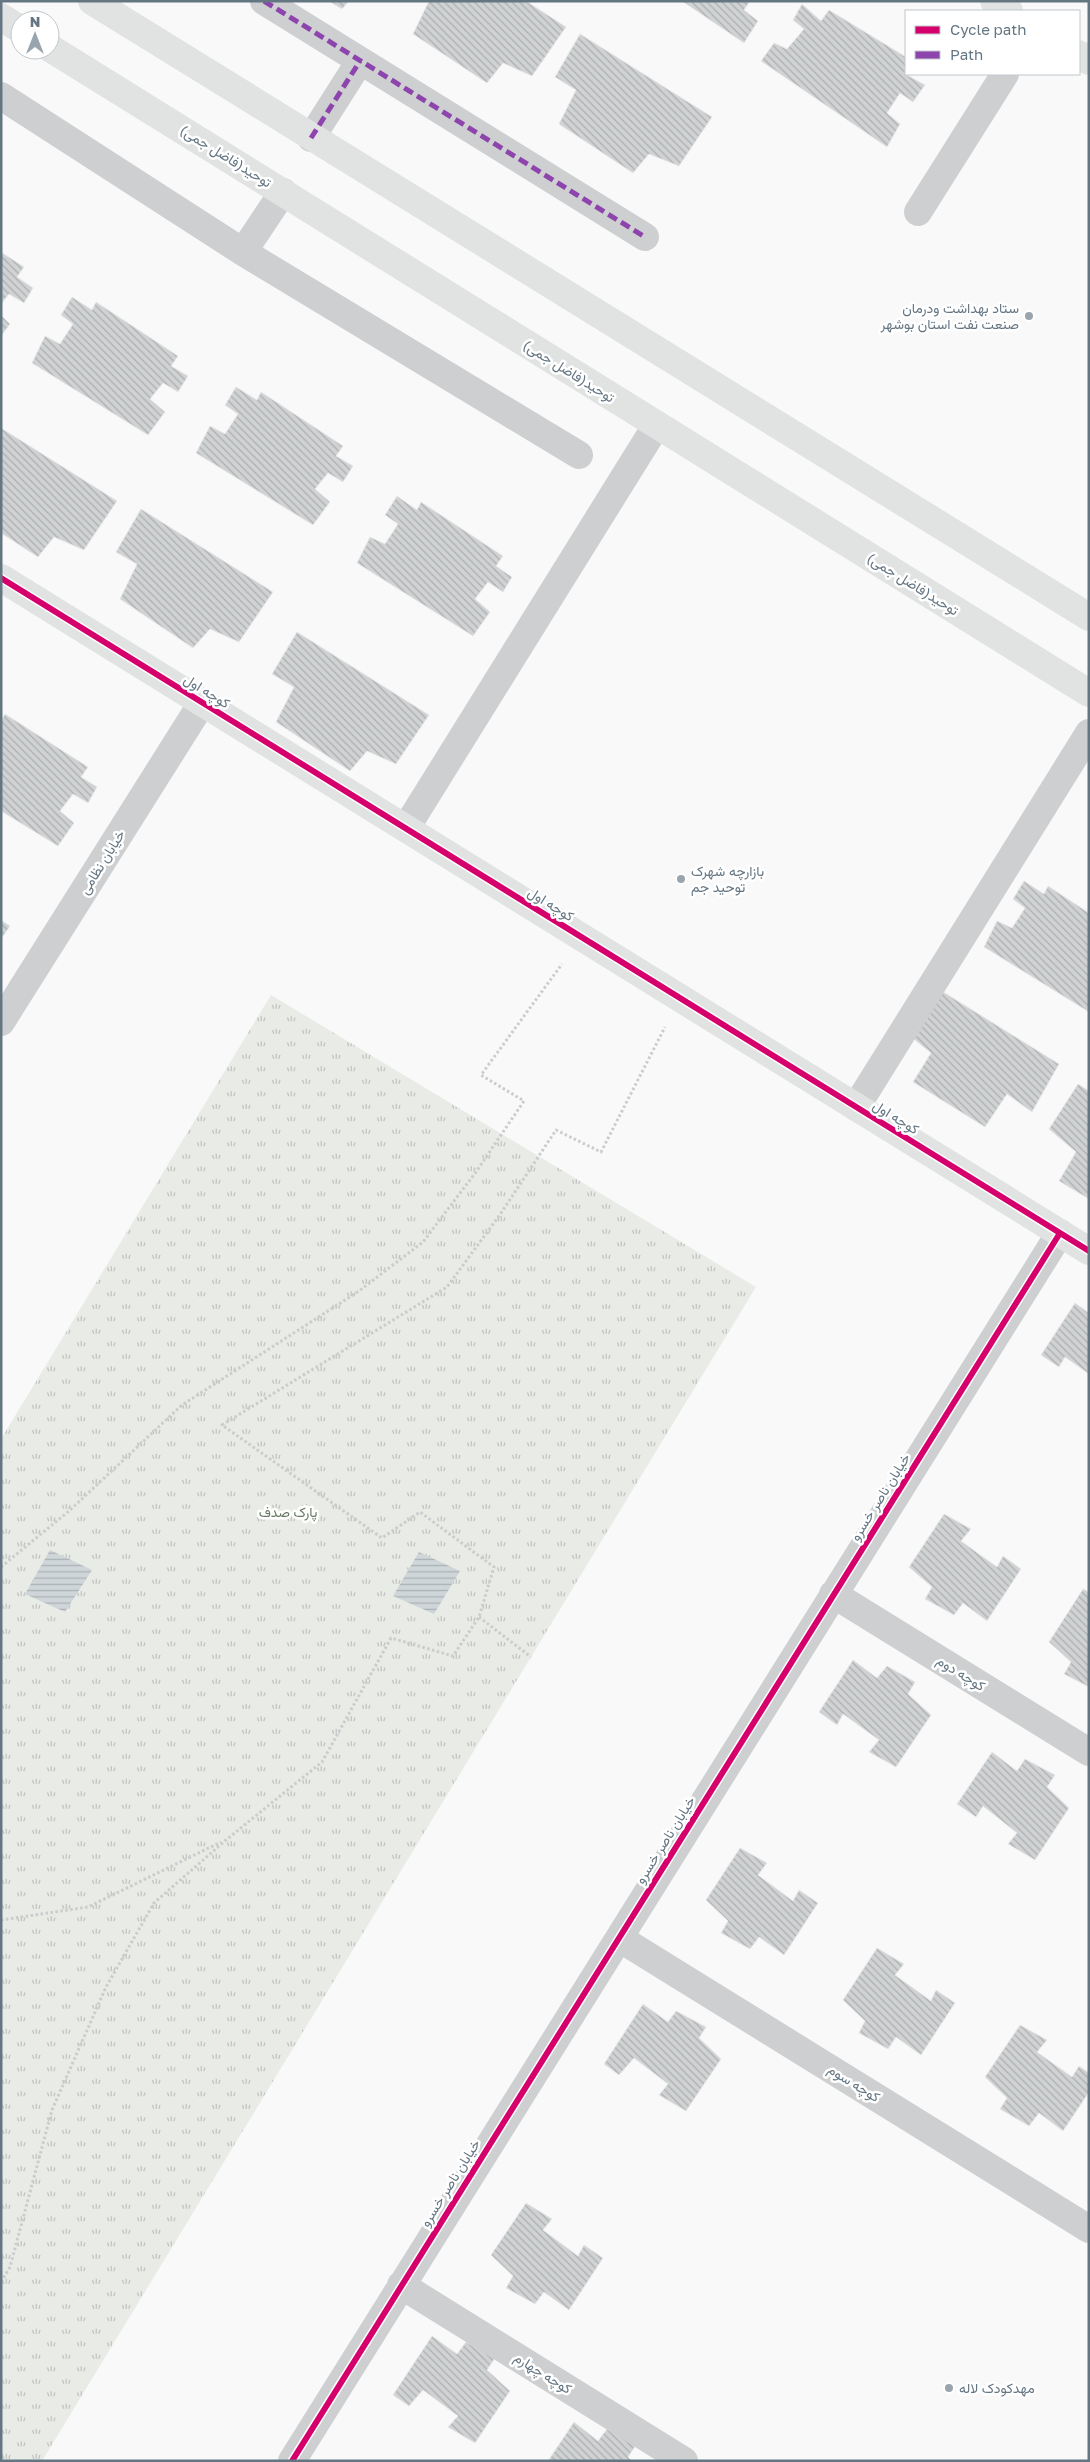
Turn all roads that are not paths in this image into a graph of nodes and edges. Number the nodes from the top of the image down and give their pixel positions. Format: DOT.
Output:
graph roads {
  1 [pos="92,1"];
  2 [pos="264,1"];
  3 [pos="994,1"];
  4 [pos="1008,10"];
  5 [pos="60,54"];
  6 [pos="360,61"];
  7 [pos="1004,75"];
  8 [pos="1,96"];
  9 [pos="311,138"];
  10 [pos="283,192"];
  11 [pos="918,212"];
  12 [pos="645,238"];
  13 [pos="243,252"];
  14 [pos="656,426"];
  15 [pos="579,455"];
  16 [pos="1,578"];
  17 [pos="1089,617"];
  18 [pos="1089,693"];
  19 [pos="202,703"];
  20 [pos="1089,732"];
  21 [pos="406,828"];
  22 [pos="1,1022"];
  23 [pos="856,1107"];
  24 [pos="1060,1233"];
  25 [pos="1089,1251"];
  26 [pos="834,1594"];
  27 [pos="1089,1752"];
  28 [pos="619,1938"];
  29 [pos="1089,2229"];
  30 [pos="401,2286"];
  31 [pos="292,2461"];
  32 [pos="684,2461"];
  1 -- 9 [label="street"];
  2 -- 6 [label="street"];
  3 -- 4 [label="street"];
  5 -- 10 [label="street, توحید(فاضل جمی)"];
  6 -- 9 [label="street"];
  6 -- 12 [label="street"];
  7 -- 11 [label="street"];
  8 -- 13 [label="street"];
  9 -- 17 [label="street"];
  10 -- 13 [label="street"];
  10 -- 14 [label="street, توحید(فاضل جمی)"];
  13 -- 15 [label="street"];
  14 -- 18 [label="street, توحید(فاضل جمی)"];
  14 -- 21 [label="street"];
  16 -- 19 [label="street, کوچه اول"];
  19 -- 21 [label="street, کوچه اول"];
  19 -- 22 [label="street, خیابان نظامی"];
  20 -- 23 [label="street"];
  21 -- 23 [label="street, کوچه اول"];
  23 -- 24 [label="street, کوچه اول"];
  24 -- 25 [label="street, کوچه اول"];
  24 -- 26 [label="street, خیابان ناصر خسرو"];
  26 -- 27 [label="street, کوچه دوم"];
  26 -- 28 [label="street, خیابان ناصر خسرو"];
  28 -- 29 [label="street, کوچه سوم"];
  28 -- 30 [label="street, خیابان ناصر خسرو"];
  30 -- 31 [label="street, خیابان ناصر خسرو"];
  30 -- 32 [label="street, کوچه چهارم"];
}
